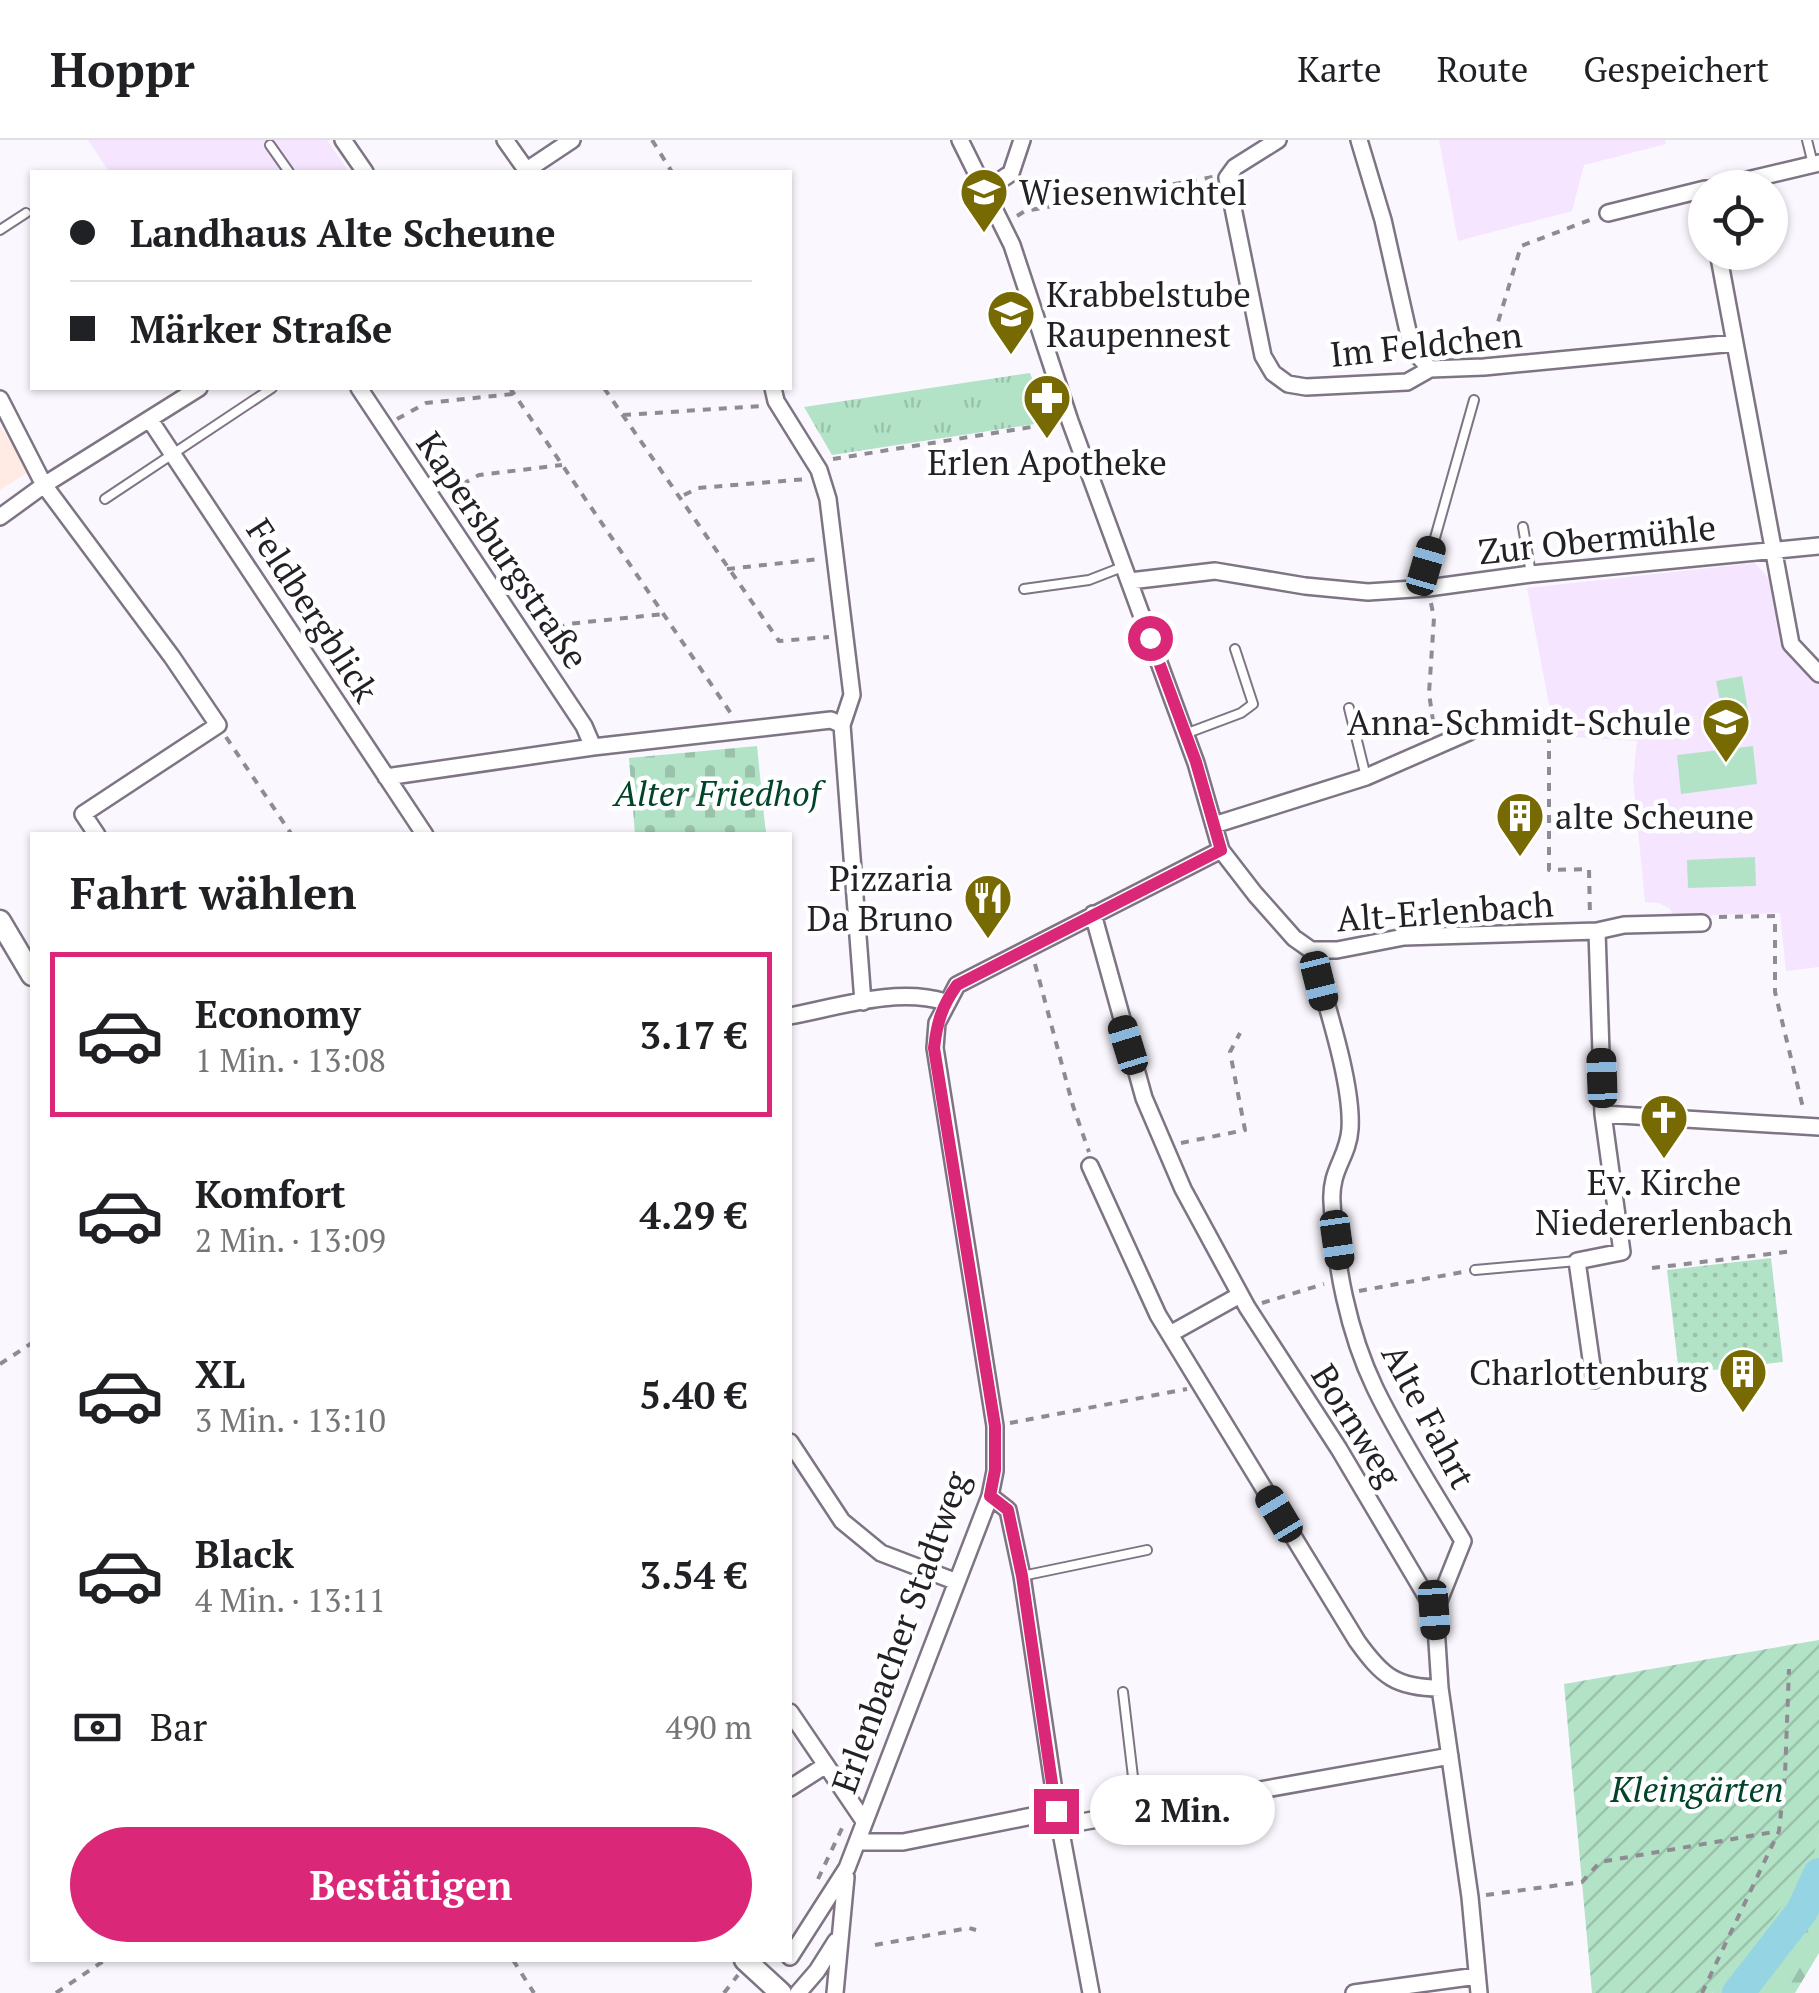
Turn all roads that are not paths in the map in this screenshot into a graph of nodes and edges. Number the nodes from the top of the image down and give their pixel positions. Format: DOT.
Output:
graph roads {
  1 [pos="343,140"];
  2 [pos="506,140"];
  3 [pos="572,140"];
  4 [pos="960,140"];
  5 [pos="1022,140"];
  6 [pos="1278,140"];
  7 [pos="1359,140"];
  8 [pos="1807,140"];
  9 [pos="270,144"];
  10 [pos="1816,163"];
  11 [pos="288,170"];
  12 [pos="365,170"];
  13 [pos="524,170"];
  14 [pos="528,170"];
  15 [pos="1787,170"];
  16 [pos="986,190"];
  17 [pos="1688,194"];
  18 [pos="26,213"];
  19 [pos="1608,213"];
  20 [pos="0,230"];
  21 [pos="1721,270"];
  22 [pos="1735,343"];
  23 [pos="1430,370"];
  24 [pos="196,390"];
  25 [pos="269,390"];
  26 [pos="359,390"];
  27 [pos="774,394"];
  28 [pos="0,399"];
  29 [pos="1474,400"];
  30 [pos="150,420"];
  31 [pos="176,454"];
  32 [pos="44,484"];
  33 [pos="105,500"];
  34 [pos="0,518"];
  35 [pos="1523,527"];
  36 [pos="1819,546"];
  37 [pos="1773,551"];
  38 [pos="1128,573"];
  39 [pos="1531,574"];
  40 [pos="1428,588"];
  41 [pos="1024,589"];
  42 [pos="1235,649"];
  43 [pos="1819,674"];
  44 [pos="1349,708"];
  45 [pos="842,725"];
  46 [pos="1469,732"];
  47 [pos="1185,734"];
  48 [pos="592,747"];
  49 [pos="386,777"];
  50 [pos="1366,777"];
  51 [pos="1214,826"];
  52 [pos="95,832"];
  53 [pos="423,832"];
  54 [pos="1221,850"];
  55 [pos="1093,914"];
  56 [pos="0,920"];
  57 [pos="1702,923"];
  58 [pos="1594,931"];
  59 [pos="1311,950"];
  60 [pos="30,972"];
  61 [pos="863,1002"];
  62 [pos="945,1002"];
  63 [pos="792,1016"];
  64 [pos="1603,1114"];
  65 [pos="1814,1127"];
  66 [pos="1090,1166"];
  67 [pos="1577,1261"];
  68 [pos="1474,1270"];
  69 [pos="1244,1301"];
  70 [pos="1170,1334"];
  71 [pos="1594,1380"];
  72 [pos="792,1445"];
  73 [pos="990,1496"];
  74 [pos="1147,1550"];
  75 [pos="1022,1576"];
  76 [pos="958,1582"];
  77 [pos="1434,1610"];
  78 [pos="1440,1688"];
  79 [pos="1124,1692"];
  80 [pos="792,1715"];
  81 [pos="1450,1756"];
  82 [pos="826,1764"];
  83 [pos="792,1787"];
  84 [pos="1137,1811"];
  85 [pos="1058,1819"];
  86 [pos="864,1821"];
  87 [pos="857,1842"];
  88 [pos="847,1868"];
  89 [pos="838,1938"];
  90 [pos="792,1954"];
  91 [pos="747,1962"];
  92 [pos="787,1962"];
  93 [pos="1478,1984"];
  94 [pos="769,1989"];
  95 [pos="798,1993"];
  96 [pos="835,1993"];
  97 [pos="1091,1993"];
  98 [pos="1354,1993"];
  1 -- 12 [label="street"];
  2 -- 13 [label="street"];
  3 -- 14 [label="street"];
  4 -- 16 [label="street, Alt-Erlenbach"];
  5 -- 16 [label="street"];
  6 -- 23 [label="street, Im Feldchen"];
  7 -- 23 [label="street"];
  8 -- 10 [label="lane"];
  9 -- 11 [label="lane"];
  10 -- 15 [label="street"];
  16 -- 38 [label="street, Alt-Erlenbach"];
  17 -- 19 [label="street"];
  18 -- 20 [label="lane"];
  21 -- 22 [label="street"];
  22 -- 23 [label="street, Im Feldchen"];
  22 -- 37 [label="street"];
  24 -- 30 [label="street"];
  25 -- 31 [label="lane"];
  26 -- 48 [label="street, Kapersburgstraße"];
  27 -- 45 [label="street"];
  28 -- 32 [label="street"];
  29 -- 40 [label="lane"];
  30 -- 31 [label="street, Feldbergblick"];
  30 -- 32 [label="street"];
  31 -- 33 [label="lane"];
  31 -- 49 [label="street, Feldbergblick"];
  32 -- 34 [label="street"];
  32 -- 52 [label="street"];
  35 -- 39 [label="lane"];
  36 -- 37 [label="street, Zur Obermühle"];
  37 -- 39 [label="street, Zur Obermühle"];
  37 -- 43 [label="street"];
  38 -- 40 [label="street, Zur Obermühle"];
  38 -- 41 [label="lane"];
  38 -- 47 [label="street, Alt-Erlenbach"];
  39 -- 40 [label="street, Zur Obermühle"];
  42 -- 47 [label="lane"];
  44 -- 50 [label="lane"];
  45 -- 48 [label="street"];
  45 -- 61 [label="street"];
  46 -- 50 [label="street"];
  47 -- 51 [label="street, Alt-Erlenbach"];
  48 -- 49 [label="street"];
  49 -- 53 [label="street, Feldbergblick"];
  50 -- 51 [label="street"];
  51 -- 54 [label="street, Alt-Erlenbach"];
  54 -- 55 [label="street"];
  54 -- 59 [label="street, Alt-Erlenbach"];
  55 -- 62 [label="street"];
  55 -- 69 [label="street, Bornweg"];
  56 -- 60 [label="main road"];
  57 -- 58 [label="street"];
  58 -- 59 [label="street, Alt-Erlenbach"];
  58 -- 64 [label="street, Alt-Erlenbach"];
  59 -- 77 [label="street, Alte Fahrt"];
  61 -- 62 [label="street"];
  61 -- 63 [label="street"];
  62 -- 73 [label="street, Erlenbacher Stadtweg"];
  64 -- 65 [label="street"];
  64 -- 67 [label="street, Alt-Erlenbach"];
  66 -- 70 [label="street"];
  67 -- 68 [label="lane"];
  67 -- 71 [label="street"];
  69 -- 70 [label="street"];
  69 -- 77 [label="street, Bornweg"];
  70 -- 78 [label="street"];
  72 -- 76 [label="street"];
  73 -- 75 [label="street"];
  73 -- 76 [label="street, Erlenbacher Stadtweg"];
  74 -- 75 [label="lane"];
  75 -- 85 [label="street"];
  76 -- 86 [label="street, Erlenbacher Stadtweg"];
  77 -- 78 [label="street, Bornweg"];
  78 -- 81 [label="street, Bornweg"];
  79 -- 84 [label="lane"];
  80 -- 82 [label="street"];
  81 -- 84 [label="street"];
  81 -- 93 [label="street, Bornweg"];
  82 -- 83 [label="street"];
  82 -- 86 [label="street"];
  84 -- 85 [label="street"];
  85 -- 87 [label="street"];
  85 -- 97 [label="street"];
  86 -- 87 [label="street, Erlenbacher Stadtweg"];
  87 -- 88 [label="street, Erlenbacher Stadtweg"];
  88 -- 89 [label="street, Erlenbacher Stadtweg"];
  88 -- 90 [label="street, Erlenbacher Stadtweg"];
  89 -- 95 [label="street, Erlenbacher Stadtweg"];
  89 -- 96 [label="street, Erlenbacher Stadtweg"];
  91 -- 94 [label="main road"];
  92 -- 94 [label="street, Erlenbacher Stadtweg"];
  93 -- 98 [label="street"];
}
